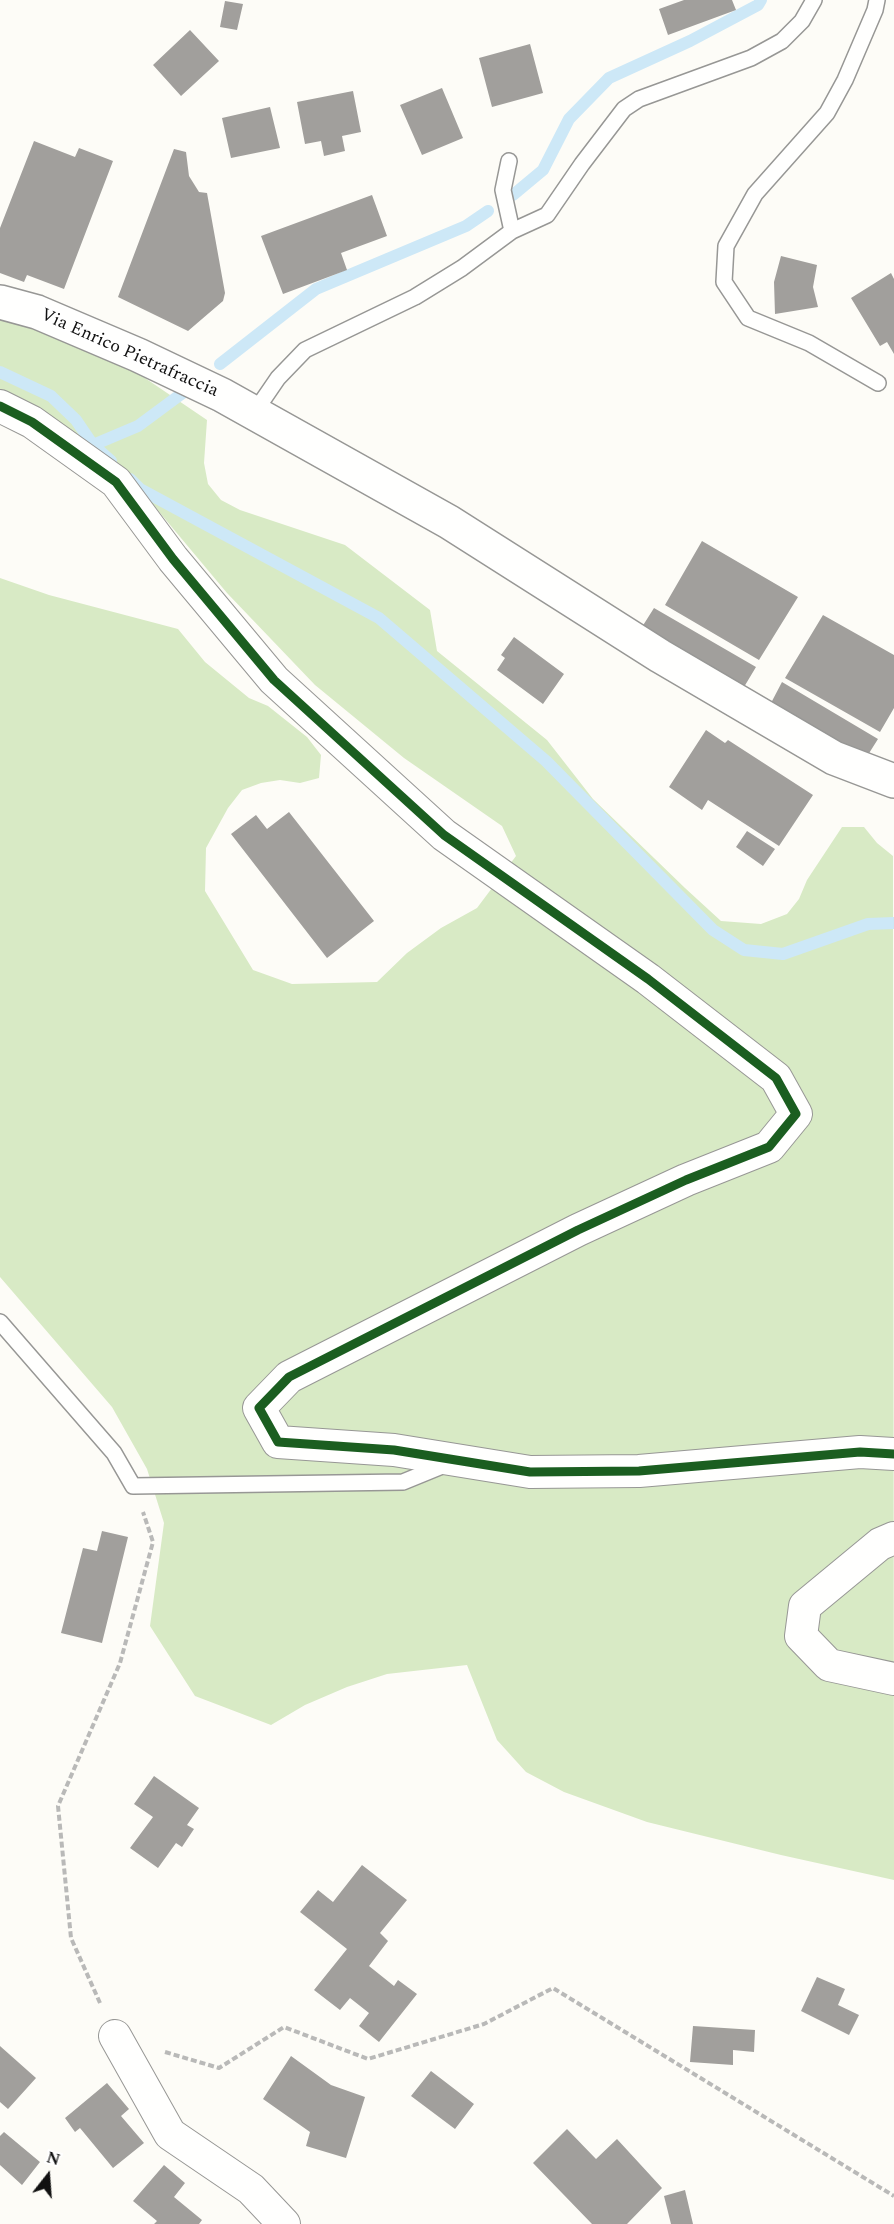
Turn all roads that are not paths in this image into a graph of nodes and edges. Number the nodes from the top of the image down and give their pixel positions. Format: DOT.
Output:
graph roads {
  1 [pos="814,0"];
  2 [pos="877,0"];
  3 [pos="509,161"];
  4 [pos="512,231"];
  5 [pos="0,302"];
  6 [pos="878,383"];
  7 [pos="0,406"];
  8 [pos="254,413"];
  9 [pos="894,781"];
  10 [pos="0,1322"];
  11 [pos="894,1454"];
  12 [pos="455,1460"];
  13 [pos="894,1538"];
  14 [pos="894,1679"];
  15 [pos="115,2036"];
  16 [pos="284,2224"];
  1 -- 4 [label="lane"];
  2 -- 6 [label="lane"];
  3 -- 4 [label="lane"];
  4 -- 8 [label="lane"];
  5 -- 8 [label="street, Via Enrico Pietrafraccia"];
  7 -- 12 [label="street"];
  8 -- 9 [label="street, Via Enrico Pietrafraccia"];
  10 -- 12 [label="lane"];
  11 -- 12 [label="street"];
  13 -- 14 [label="street"];
  15 -- 16 [label="street"];
}
